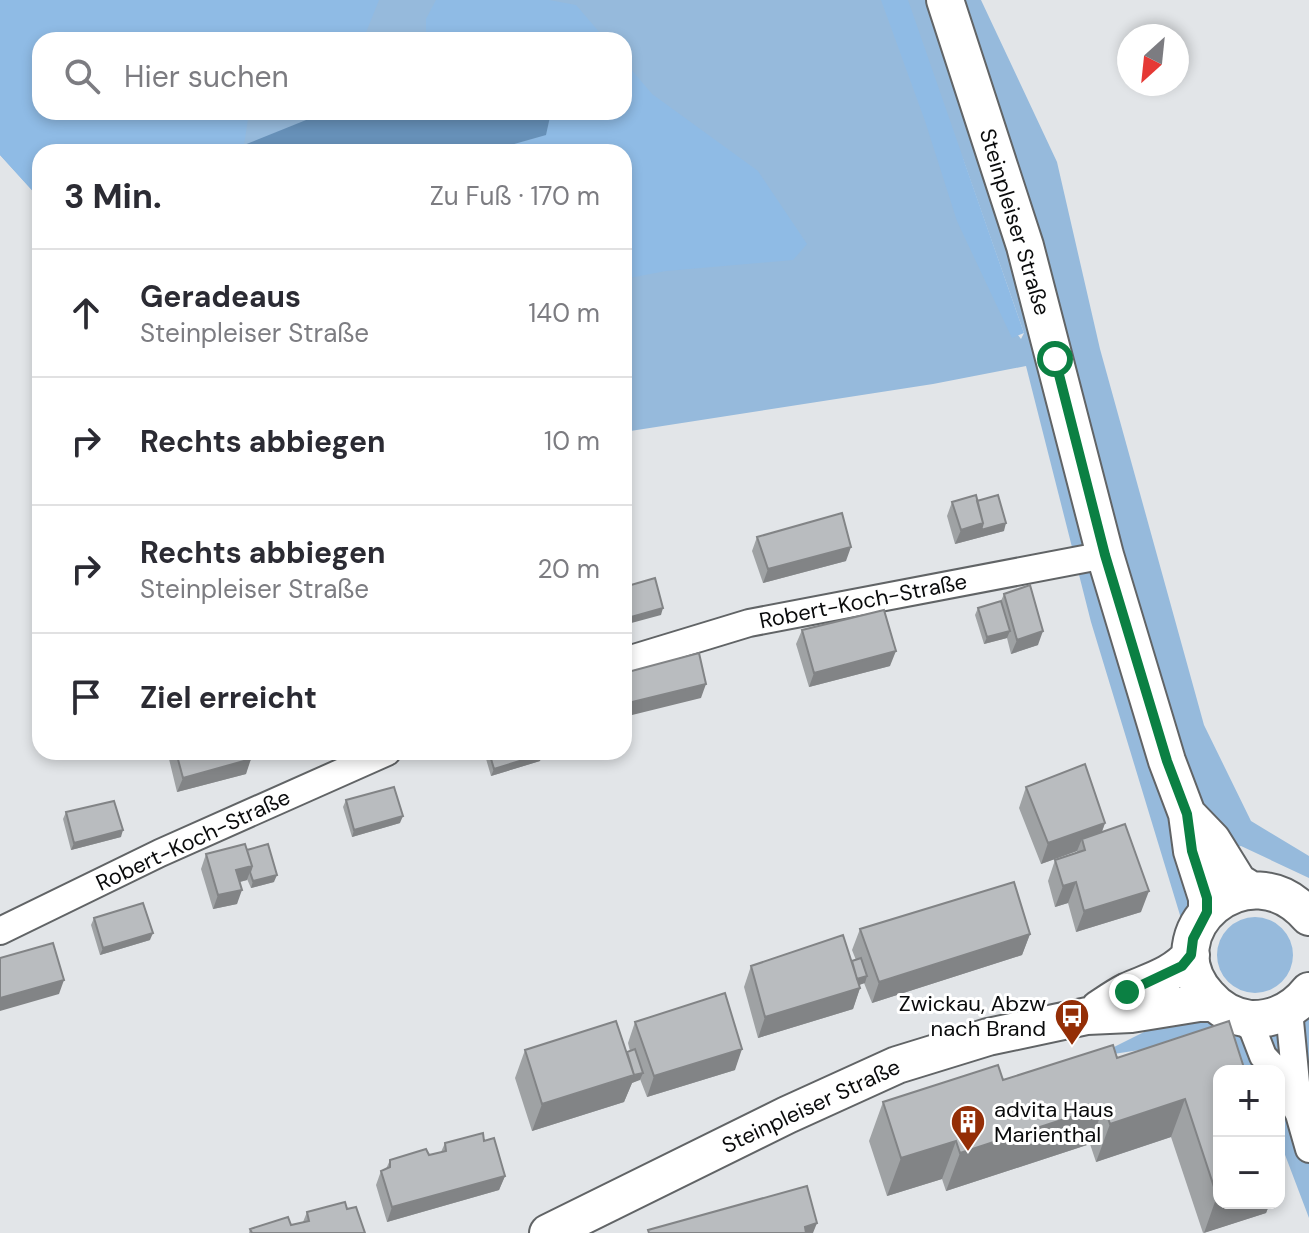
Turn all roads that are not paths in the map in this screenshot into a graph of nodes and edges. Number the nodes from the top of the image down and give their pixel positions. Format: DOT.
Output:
graph roads {
  1 [pos="945,0"];
  2 [pos="1105,555"];
  3 [pos="632,659"];
  4 [pos="369,760"];
  5 [pos="1187,814"];
  6 [pos="1251,890"];
  7 [pos="1207,912"];
  8 [pos="1309,917"];
  9 [pos="0,931"];
  10 [pos="1191,955"];
  11 [pos="1300,1000"];
  12 [pos="1228,1010"];
  13 [pos="1087,1016"];
  14 [pos="1271,1065"];
  15 [pos="1285,1087"];
  16 [pos="1299,1114"];
  17 [pos="1309,1149"];
  18 [pos="548,1233"];
  1 -- 2 [label="main road, Steinpleiser Straße"];
  2 -- 3 [label="street, Robert-Koch-Straße"];
  2 -- 5 [label="main road, Steinpleiser Straße"];
  4 -- 9 [label="street, Robert-Koch-Straße"];
  5 -- 6 [label="main road, Steinpleiser Straße"];
  5 -- 7 [label="main road, Steinpleiser Straße"];
  6 -- 7 [label="main road"];
  6 -- 8 [label="main road"];
  7 -- 10 [label="main road"];
  10 -- 12 [label="main road"];
  10 -- 13 [label="main road, Steinpleiser Straße"];
  11 -- 12 [label="main road, Steinpleiser Straße"];
  11 -- 16 [label="street"];
  12 -- 13 [label="main road, Steinpleiser Straße"];
  12 -- 14 [label="street"];
  13 -- 18 [label="main road, Steinpleiser Straße"];
  15 -- 16 [label="street"];
  16 -- 17 [label="street"];
}
